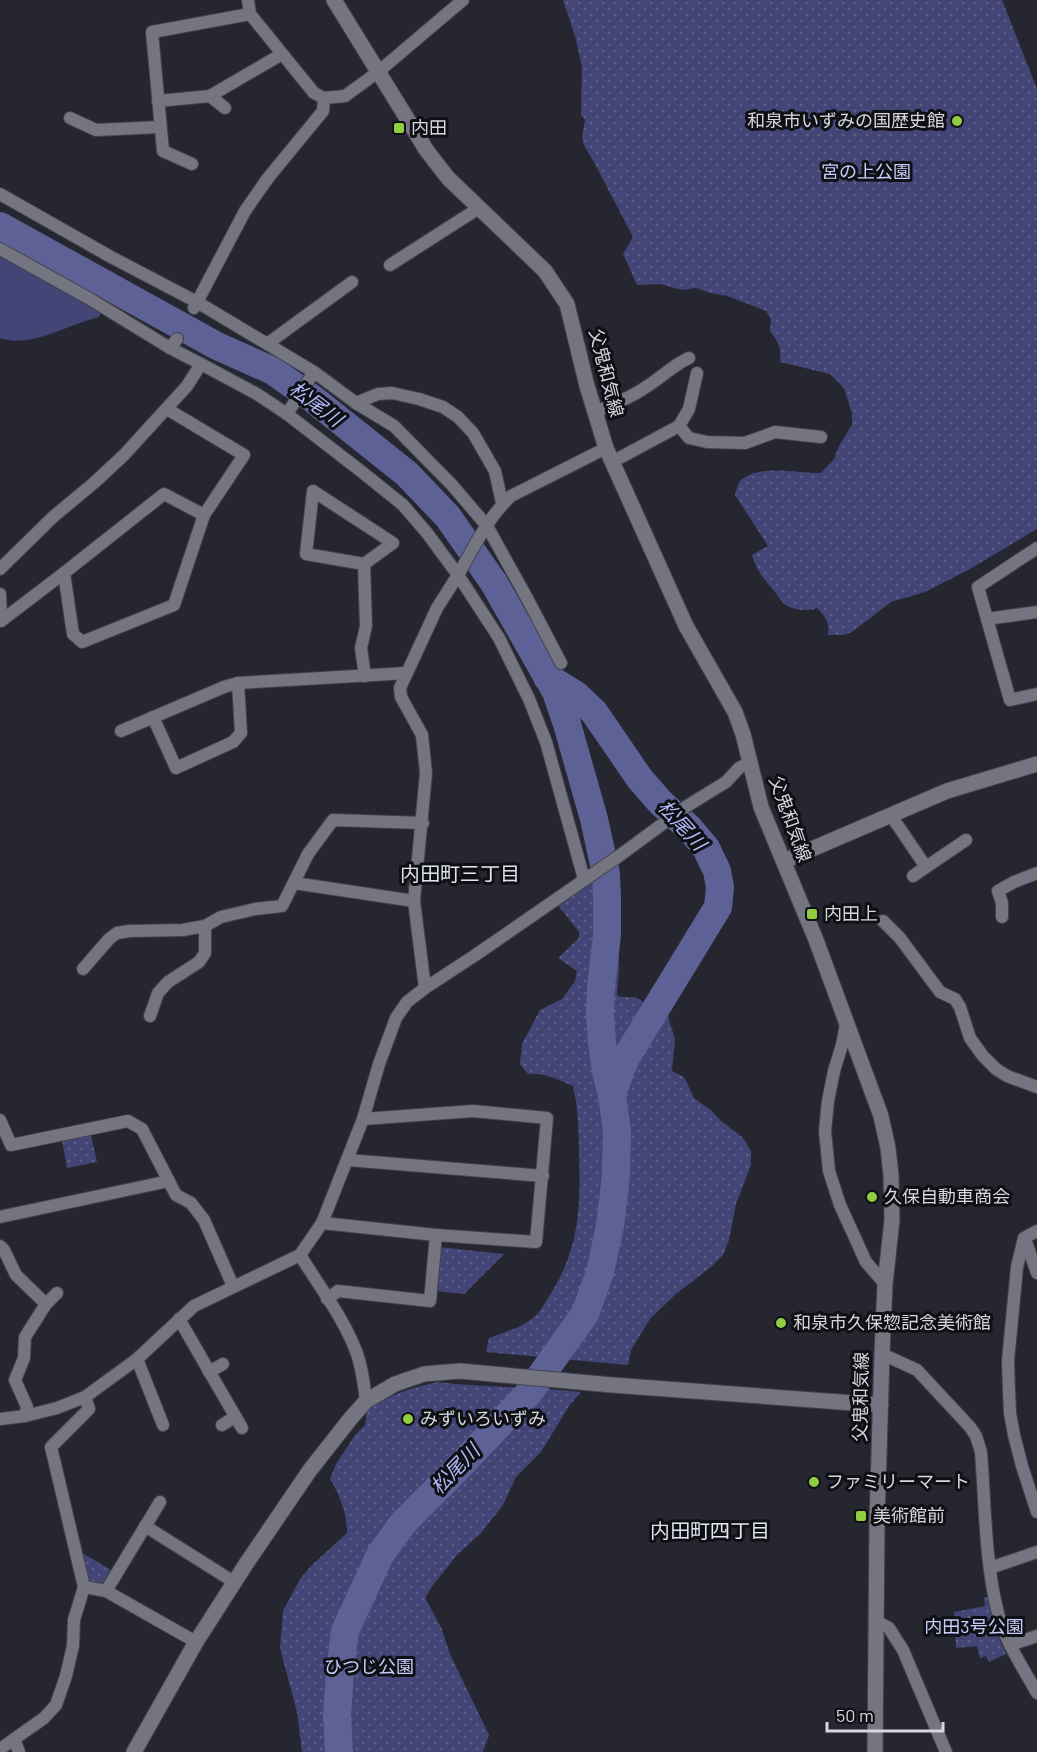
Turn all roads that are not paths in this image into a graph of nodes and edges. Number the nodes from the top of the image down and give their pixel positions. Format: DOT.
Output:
graph roads {
  1 [pos="248,0"];
  2 [pos="334,0"];
  3 [pos="463,0"];
  4 [pos="250,14"];
  5 [pos="282,54"];
  6 [pos="378,72"];
  7 [pos="210,96"];
  8 [pos="324,98"];
  9 [pos="158,101"];
  10 [pos="225,108"];
  11 [pos="70,118"];
  12 [pos="160,127"];
  13 [pos="192,164"];
  14 [pos="0,194"];
  15 [pos="479,208"];
  16 [pos="0,249"];
  17 [pos="390,265"];
  18 [pos="352,282"];
  19 [pos="195,305"];
  20 [pos="267,344"];
  21 [pos="689,358"];
  22 [pos="201,364"];
  23 [pos="313,373"];
  24 [pos="697,373"];
  25 [pos="356,403"];
  26 [pos="167,409"];
  27 [pos="289,411"];
  28 [pos="595,412"];
  29 [pos="679,426"];
  30 [pos="820,437"];
  31 [pos="609,455"];
  32 [pos="502,504"];
  33 [pos="204,515"];
  34 [pos="485,530"];
  35 [pos="1037,548"];
  36 [pos="364,564"];
  37 [pos="0,570"];
  38 [pos="461,571"];
  39 [pos="64,573"];
  40 [pos="0,594"];
  41 [pos="1037,612"];
  42 [pos="987,619"];
  43 [pos="561,663"];
  44 [pos="407,674"];
  45 [pos="365,676"];
  46 [pos="238,683"];
  47 [pos="1037,694"];
  48 [pos="153,717"];
  49 [pos="121,731"];
  50 [pos="750,762"];
  51 [pos="1037,764"];
  52 [pos="890,814"];
  53 [pos="423,823"];
  54 [pos="966,840"];
  55 [pos="784,861"];
  56 [pos="926,867"];
  57 [pos="1037,873"];
  58 [pos="914,876"];
  59 [pos="587,877"];
  60 [pos="294,883"];
  61 [pos="414,901"];
  62 [pos="1002,917"];
  63 [pos="883,921"];
  64 [pos="206,926"];
  65 [pos="83,969"];
  66 [pos="425,988"];
  67 [pos="150,1016"];
  68 [pos="846,1024"];
  69 [pos="1037,1087"];
  70 [pos="363,1119"];
  71 [pos="0,1120"];
  72 [pos="348,1160"];
  73 [pos="543,1176"];
  74 [pos="169,1181"];
  75 [pos="0,1217"];
  76 [pos="322,1223"];
  77 [pos="1037,1231"];
  78 [pos="436,1235"];
  79 [pos="1024,1238"];
  80 [pos="0,1246"];
  81 [pos="300,1255"];
  82 [pos="1037,1274"];
  83 [pos="885,1284"];
  84 [pos="234,1286"];
  85 [pos="57,1293"];
  86 [pos="327,1299"];
  87 [pos="46,1304"];
  88 [pos="179,1319"];
  89 [pos="882,1354"];
  90 [pos="137,1359"];
  91 [pos="223,1364"];
  92 [pos="209,1372"];
  93 [pos="85,1397"];
  94 [pos="366,1401"];
  95 [pos="881,1406"];
  96 [pos="25,1416"];
  97 [pos="0,1419"];
  98 [pos="163,1425"];
  99 [pos="222,1425"];
  100 [pos="160,1502"];
  101 [pos="1037,1512"];
  102 [pos="145,1526"];
  103 [pos="1037,1552"];
  104 [pos="990,1568"];
  105 [pos="234,1582"];
  106 [pos="84,1587"];
  107 [pos="106,1591"];
  108 [pos="876,1621"];
  109 [pos="1037,1636"];
  110 [pos="196,1642"];
  111 [pos="1010,1646"];
  112 [pos="1037,1693"];
  113 [pos="15,1739"];
  114 [pos="0,1749"];
  115 [pos="19,1752"];
  116 [pos="134,1752"];
  117 [pos="875,1752"];
  118 [pos="946,1752"];
  1 -- 4 [label="street"];
  2 -- 6 [label="main road, 父鬼和気線"];
  3 -- 6 [label="street"];
  4 -- 5 [label="street"];
  4 -- 9 [label="street"];
  5 -- 7 [label="street"];
  5 -- 8 [label="street"];
  6 -- 8 [label="street"];
  6 -- 15 [label="main road, 父鬼和気線"];
  7 -- 9 [label="street"];
  7 -- 10 [label="street"];
  8 -- 19 [label="street"];
  9 -- 12 [label="street"];
  11 -- 12 [label="street"];
  12 -- 13 [label="street"];
  14 -- 19 [label="street"];
  15 -- 17 [label="street"];
  15 -- 28 [label="main road, 父鬼和気線"];
  16 -- 22 [label="street"];
  18 -- 20 [label="street"];
  19 -- 20 [label="street"];
  20 -- 23 [label="street"];
  21 -- 28 [label="street"];
  22 -- 26 [label="street"];
  22 -- 27 [label="street"];
  23 -- 25 [label="street"];
  23 -- 27 [label="street"];
  24 -- 29 [label="street"];
  25 -- 32 [label="street"];
  25 -- 34 [label="street"];
  26 -- 33 [label="street"];
  26 -- 37 [label="street"];
  27 -- 38 [label="street"];
  28 -- 31 [label="main road, 父鬼和気線"];
  29 -- 30 [label="street"];
  29 -- 31 [label="street"];
  31 -- 32 [label="street"];
  31 -- 50 [label="main road, 父鬼和気線"];
  32 -- 34 [label="street"];
  33 -- 39 [label="street"];
  33 -- 39 [label="street"];
  34 -- 38 [label="street"];
  34 -- 43 [label="street"];
  35 -- 42 [label="street"];
  36 -- 36 [label="street"];
  36 -- 45 [label="street"];
  38 -- 44 [label="street"];
  38 -- 59 [label="street"];
  39 -- 40 [label="street"];
  41 -- 42 [label="street"];
  42 -- 47 [label="street"];
  44 -- 45 [label="street"];
  44 -- 53 [label="street"];
  45 -- 46 [label="street"];
  46 -- 48 [label="street"];
  46 -- 48 [label="street"];
  48 -- 49 [label="street"];
  50 -- 55 [label="main road, 父鬼和気線"];
  50 -- 59 [label="street"];
  51 -- 52 [label="main road"];
  52 -- 55 [label="main road"];
  52 -- 56 [label="street"];
  53 -- 60 [label="street"];
  53 -- 61 [label="street"];
  54 -- 56 [label="street"];
  55 -- 68 [label="main road, 父鬼和気線"];
  56 -- 58 [label="street"];
  57 -- 62 [label="street"];
  59 -- 66 [label="street"];
  60 -- 61 [label="street"];
  60 -- 64 [label="street"];
  61 -- 66 [label="street"];
  63 -- 69 [label="street"];
  64 -- 65 [label="street"];
  64 -- 67 [label="street"];
  66 -- 70 [label="street"];
  68 -- 83 [label="main road, 父鬼和気線"];
  68 -- 83 [label="street"];
  70 -- 72 [label="street"];
  70 -- 73 [label="street"];
  71 -- 74 [label="street"];
  72 -- 73 [label="street"];
  72 -- 76 [label="street"];
  73 -- 78 [label="street"];
  74 -- 75 [label="street"];
  74 -- 84 [label="street"];
  76 -- 78 [label="street"];
  76 -- 81 [label="street"];
  77 -- 79 [label="street"];
  78 -- 86 [label="street"];
  79 -- 82 [label="street"];
  79 -- 101 [label="street"];
  80 -- 87 [label="street"];
  81 -- 84 [label="street"];
  81 -- 86 [label="street"];
  83 -- 89 [label="main road, 父鬼和気線"];
  84 -- 88 [label="street"];
  85 -- 87 [label="street"];
  86 -- 94 [label="street"];
  87 -- 96 [label="street"];
  88 -- 90 [label="street"];
  88 -- 92 [label="street"];
  89 -- 95 [label="main road, 父鬼和気線"];
  89 -- 104 [label="street"];
  90 -- 93 [label="street"];
  90 -- 98 [label="street"];
  91 -- 92 [label="street"];
  92 -- 99 [label="street"];
  93 -- 96 [label="street"];
  93 -- 106 [label="street"];
  94 -- 95 [label="main road"];
  94 -- 105 [label="main road"];
  95 -- 108 [label="main road, 父鬼和気線"];
  96 -- 97 [label="street"];
  100 -- 102 [label="street"];
  102 -- 105 [label="street"];
  102 -- 107 [label="street"];
  103 -- 104 [label="street"];
  104 -- 111 [label="street"];
  105 -- 110 [label="main road"];
  106 -- 107 [label="street"];
  106 -- 113 [label="street"];
  107 -- 110 [label="street"];
  108 -- 117 [label="main road, 父鬼和気線"];
  108 -- 118 [label="street"];
  109 -- 111 [label="street"];
  110 -- 116 [label="main road"];
  111 -- 112 [label="street"];
  113 -- 114 [label="street"];
  113 -- 115 [label="street"];
}
